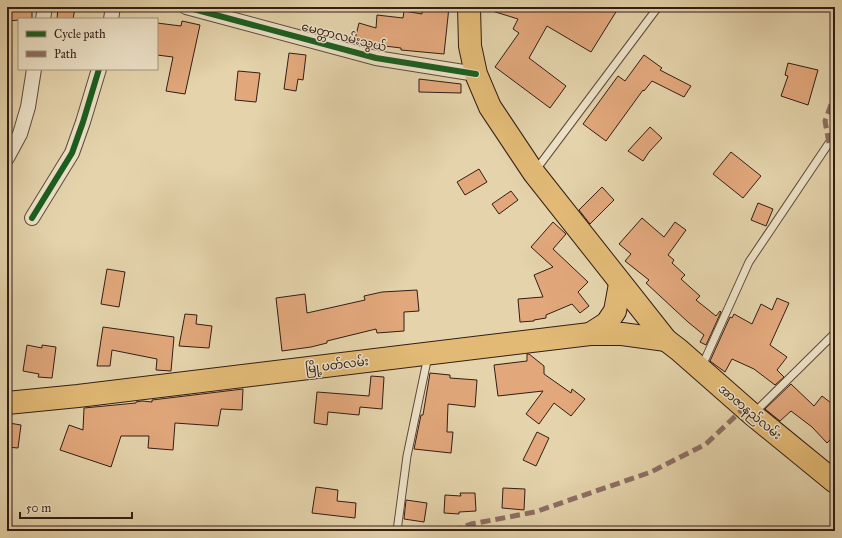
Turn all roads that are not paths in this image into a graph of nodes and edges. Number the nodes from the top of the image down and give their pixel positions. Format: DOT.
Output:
graph roads {
  1 [pos="45,7"];
  2 [pos="113,7"];
  3 [pos="186,7"];
  4 [pos="469,7"];
  5 [pos="658,7"];
  6 [pos="43,18"];
  7 [pos="111,18"];
  8 [pos="34,70"];
  9 [pos="99,70"];
  10 [pos="476,74"];
  11 [pos="835,144"];
  12 [pos="7,158"];
  13 [pos="534,173"];
  14 [pos="32,218"];
  15 [pos="620,284"];
  16 [pos="835,333"];
  17 [pos="590,334"];
  18 [pos="666,340"];
  19 [pos="428,354"];
  20 [pos="700,370"];
  21 [pos="7,403"];
  22 [pos="753,415"];
  23 [pos="835,482"];
  24 [pos="397,531"];
  1 -- 6 [label="street"];
  2 -- 7 [label="street"];
  3 -- 10 [label="street, မေတ္တာလမ်းသွယ်"];
  4 -- 10 [label="highway, အာဇာနည်လမ်း"];
  5 -- 13 [label="lane"];
  8 -- 12 [label="street"];
  9 -- 14 [label="street"];
  10 -- 13 [label="highway, အာဇာနည်လမ်း"];
  11 -- 20 [label="lane"];
  13 -- 15 [label="highway, အာဇာနည်လမ်း"];
  15 -- 17 [label="highway"];
  15 -- 18 [label="highway, အာဇာနည်လမ်း"];
  16 -- 22 [label="lane"];
  17 -- 18 [label="highway, မြို့ပတ်လမ်း"];
  17 -- 19 [label="highway, မြို့ပတ်လမ်း"];
  18 -- 20 [label="highway, အာဇာနည်လမ်း"];
  19 -- 21 [label="highway, မြို့ပတ်လမ်း"];
  19 -- 24 [label="lane"];
  20 -- 22 [label="highway, အာဇာနည်လမ်း"];
  22 -- 23 [label="highway, အာဇာနည်လမ်း"];
}
